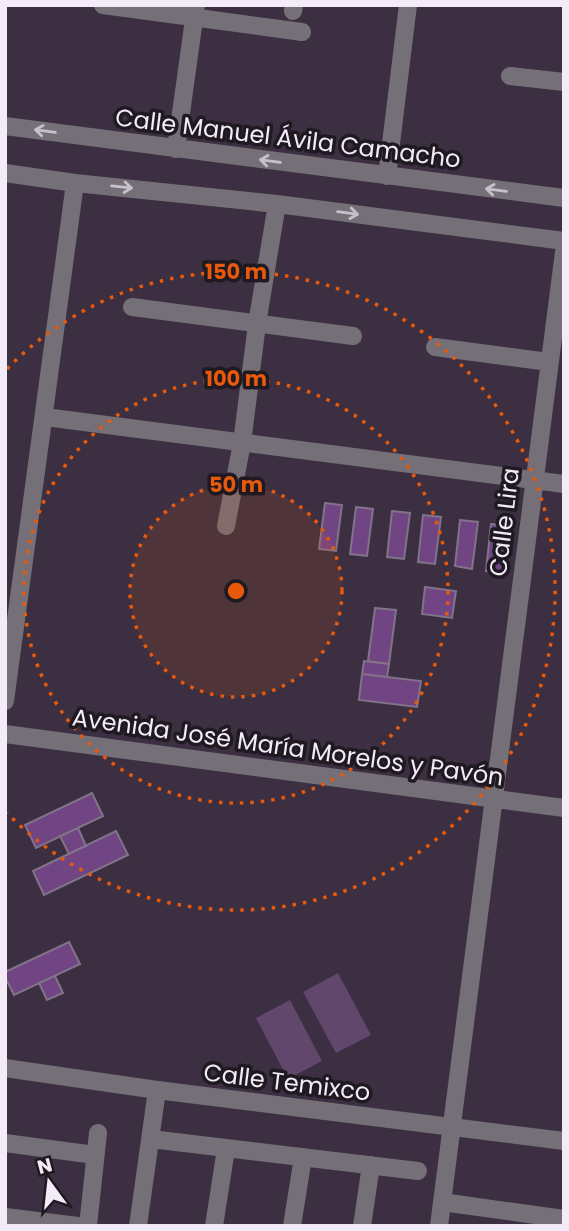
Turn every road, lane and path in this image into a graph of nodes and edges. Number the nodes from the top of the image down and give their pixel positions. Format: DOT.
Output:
graph roads {
  1 [pos="103,5"];
  2 [pos="408,5"];
  3 [pos="195,12"];
  4 [pos="302,32"];
  5 [pos="510,76"];
  6 [pos="564,82"];
  7 [pos="5,126"];
  8 [pos="176,149"];
  9 [pos="5,173"];
  10 [pos="387,176"];
  11 [pos="75,183"];
  12 [pos="564,198"];
  13 [pos="276,204"];
  14 [pos="564,241"];
  15 [pos="564,253"];
  16 [pos="132,307"];
  17 [pos="257,324"];
  18 [pos="353,335"];
  19 [pos="435,347"];
  20 [pos="549,362"];
  21 [pos="44,417"];
  22 [pos="242,443"];
  23 [pos="534,480"];
  24 [pos="564,484"];
  25 [pos="226,526"];
  26 [pos="5,701"];
  27 [pos="5,734"];
  28 [pos="494,799"];
  29 [pos="564,808"];
  30 [pos="5,1068"];
  31 [pos="157,1090"];
  32 [pos="451,1128"];
  33 [pos="98,1133"];
  34 [pos="151,1139"];
  35 [pos="564,1141"];
  36 [pos="5,1143"];
  37 [pos="226,1149"];
  38 [pos="95,1155"];
  39 [pos="303,1157"];
  40 [pos="370,1165"];
  41 [pos="418,1171"];
  42 [pos="442,1202"];
  43 [pos="5,1217"];
  44 [pos="564,1219"];
  45 [pos="78,1226"];
  46 [pos="88,1226"];
  47 [pos="138,1226"];
  48 [pos="214,1226"];
  49 [pos="292,1226"];
  50 [pos="362,1226"];
  51 [pos="439,1226"];
  1 -- 3 [label="street"];
  2 -- 10 [label="street"];
  3 -- 4 [label="street"];
  3 -- 8 [label="street"];
  5 -- 6 [label="street"];
  8 -- 7 [label="street, Calle Manuel Ávila Camacho, one-way"];
  10 -- 8 [label="street, Calle Manuel Ávila Camacho, one-way"];
  9 -- 11 [label="street"];
  12 -- 10 [label="street, Calle Manuel Ávila Camacho, one-way"];
  11 -- 13 [label="street, one-way"];
  11 -- 21 [label="street"];
  13 -- 14 [label="street, one-way"];
  13 -- 17 [label="street"];
  15 -- 20 [label="street, Calle Lira"];
  16 -- 17 [label="street"];
  17 -- 18 [label="street"];
  17 -- 22 [label="street"];
  19 -- 20 [label="street"];
  20 -- 23 [label="street, Calle Lira"];
  21 -- 22 [label="street"];
  21 -- 26 [label="street"];
  22 -- 23 [label="street"];
  22 -- 25 [label="street"];
  23 -- 24 [label="street"];
  23 -- 28 [label="street, Calle Lira"];
  27 -- 28 [label="street, Avenida José María Morelos y Pavón"];
  28 -- 29 [label="street, Avenida José María Morelos y Pavón"];
  28 -- 32 [label="street, Calle Lira"];
  30 -- 31 [label="street, Calle Temixco"];
  31 -- 32 [label="street, Calle Temixco"];
  31 -- 34 [label="street"];
  32 -- 35 [label="street, Calle Temixco"];
  32 -- 42 [label="street, Calle Lira"];
  33 -- 38 [label="street"];
  34 -- 37 [label="street"];
  34 -- 47 [label="street"];
  36 -- 38 [label="street"];
  37 -- 39 [label="street"];
  37 -- 48 [label="street"];
  38 -- 46 [label="street"];
  39 -- 40 [label="street"];
  39 -- 49 [label="street"];
  40 -- 41 [label="street"];
  40 -- 50 [label="street"];
  42 -- 44 [label="street"];
  42 -- 51 [label="street, Calle Lira"];
  43 -- 45 [label="street"];
}
